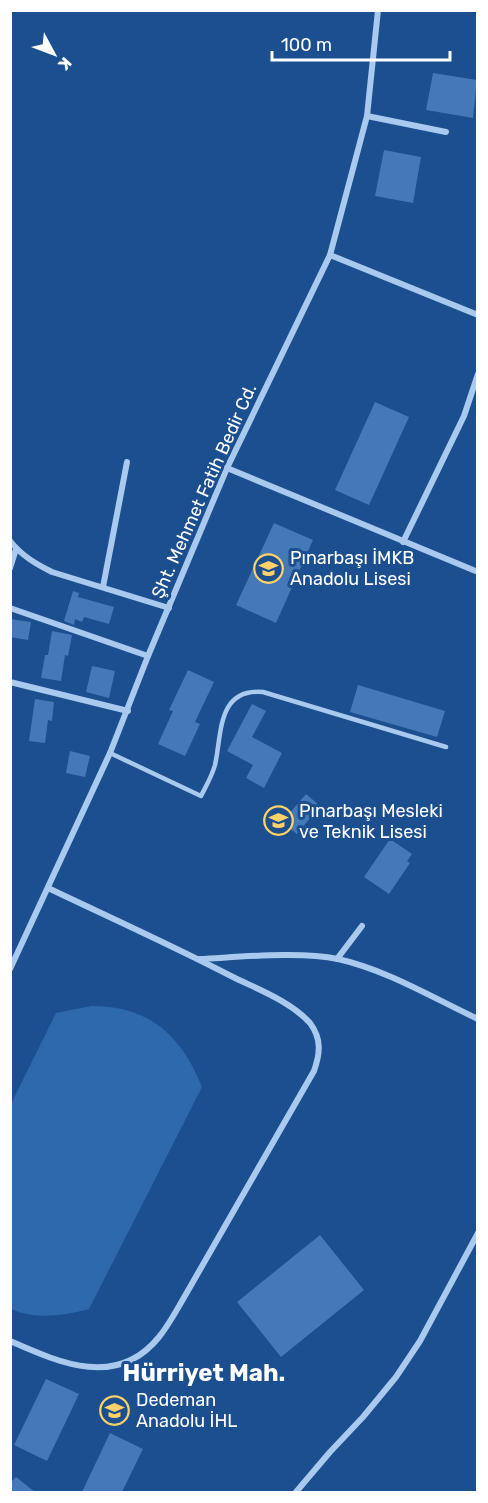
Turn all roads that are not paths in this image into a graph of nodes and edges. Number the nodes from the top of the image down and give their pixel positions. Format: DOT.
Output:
graph roads {
  1 [pos="378,10"];
  2 [pos="367,116"];
  3 [pos="446,132"];
  4 [pos="330,255"];
  5 [pos="477,315"];
  6 [pos="477,374"];
  7 [pos="127,462"];
  8 [pos="227,468"];
  9 [pos="10,541"];
  10 [pos="403,542"];
  11 [pos="16,549"];
  12 [pos="10,568"];
  13 [pos="477,572"];
  14 [pos="103,587"];
  15 [pos="10,608"];
  16 [pos="169,608"];
  17 [pos="148,656"];
  18 [pos="10,682"];
  19 [pos="128,711"];
  20 [pos="446,747"];
  21 [pos="110,753"];
  22 [pos="48,888"];
  23 [pos="362,926"];
  24 [pos="198,959"];
  25 [pos="337,959"];
  26 [pos="10,969"];
  27 [pos="477,1020"];
  28 [pos="477,1233"];
  29 [pos="10,1341"];
  30 [pos="296,1492"];
  1 -- 2 [label="street, Şht. Mehmet Fatih Bedir Cd."];
  2 -- 3 [label="street"];
  2 -- 4 [label="street, Şht. Mehmet Fatih Bedir Cd."];
  4 -- 5 [label="street"];
  4 -- 8 [label="street, Şht. Mehmet Fatih Bedir Cd."];
  6 -- 10 [label="street"];
  7 -- 14 [label="street"];
  8 -- 10 [label="street"];
  8 -- 16 [label="street, Şht. Mehmet Fatih Bedir Cd."];
  9 -- 11 [label="street"];
  10 -- 13 [label="street"];
  11 -- 12 [label="street"];
  11 -- 14 [label="street"];
  14 -- 16 [label="street"];
  15 -- 17 [label="street"];
  16 -- 17 [label="street, Şht. Mehmet Fatih Bedir Cd."];
  17 -- 19 [label="street, Şht. Mehmet Fatih Bedir Cd."];
  18 -- 19 [label="street"];
  19 -- 21 [label="street, Şht. Mehmet Fatih Bedir Cd."];
  20 -- 21 [label="lane"];
  21 -- 22 [label="street, Şht. Mehmet Fatih Bedir Cd."];
  22 -- 24 [label="street"];
  22 -- 26 [label="street, Şht. Mehmet Fatih Bedir Cd."];
  23 -- 25 [label="street"];
  24 -- 25 [label="street"];
  24 -- 29 [label="street"];
  25 -- 27 [label="street"];
  28 -- 30 [label="street"];
}
